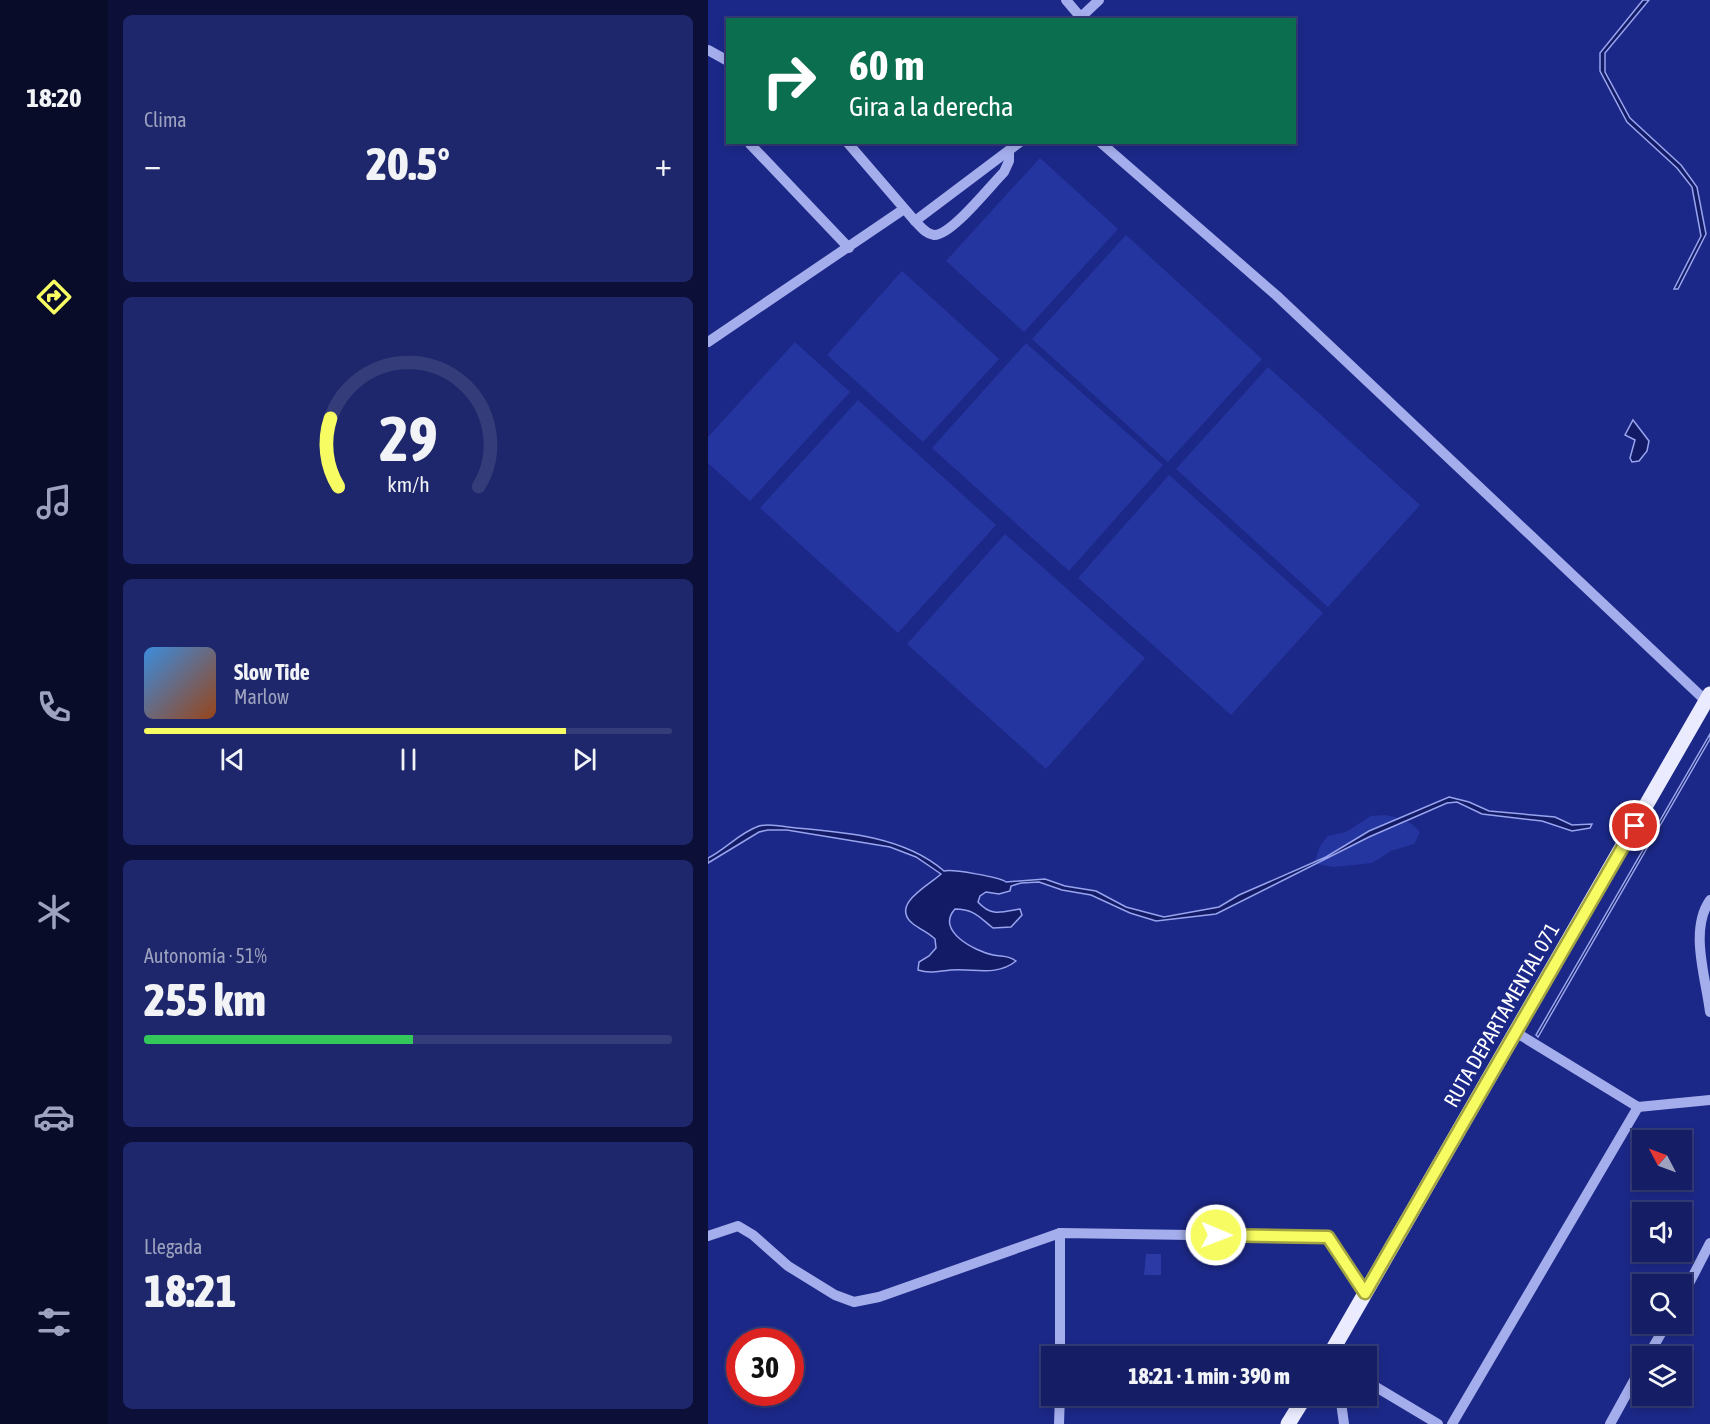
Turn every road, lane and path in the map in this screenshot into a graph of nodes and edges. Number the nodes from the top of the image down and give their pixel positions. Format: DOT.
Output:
graph roads {
  1 [pos="1066,0"];
  2 [pos="1099,0"];
  3 [pos="1082,18"];
  4 [pos="708,50"];
  5 [pos="726,60"];
  6 [pos="750,144"];
  7 [pos="849,144"];
  8 [pos="1018,144"];
  9 [pos="1102,144"];
  10 [pos="1009,151"];
  11 [pos="904,209"];
  12 [pos="915,221"];
  13 [pos="849,248"];
  14 [pos="708,342"];
  15 [pos="1708,698"];
  16 [pos="1710,900"];
  17 [pos="1710,1012"];
  18 [pos="1517,1034"];
  19 [pos="1710,1100"];
  20 [pos="1638,1107"];
  21 [pos="1060,1233"];
  22 [pos="708,1236"];
  23 [pos="1710,1243"];
  24 [pos="1692,1278"];
  25 [pos="1365,1293"];
  26 [pos="1060,1346"];
  27 [pos="1335,1346"];
  28 [pos="1632,1384"];
  29 [pos="1377,1388"];
  30 [pos="1059,1406"];
  31 [pos="1299,1406"];
  32 [pos="1342,1406"];
  33 [pos="1059,1424"];
  34 [pos="1288,1424"];
  35 [pos="1344,1424"];
  36 [pos="1438,1424"];
  37 [pos="1452,1424"];
  38 [pos="1610,1424"];
  1 -- 3 [label="street"];
  2 -- 3 [label="street"];
  4 -- 5 [label="street"];
  6 -- 13 [label="street"];
  7 -- 11 [label="street"];
  8 -- 10 [label="street"];
  9 -- 15 [label="street"];
  10 -- 12 [label="street"];
  10 -- 12 [label="street"];
  11 -- 12 [label="street"];
  11 -- 13 [label="street"];
  13 -- 14 [label="street"];
  15 -- 18 [label="main road, RUTA DEPARTAMENTAL 071"];
  16 -- 17 [label="street"];
  18 -- 20 [label="street"];
  18 -- 25 [label="main road, RUTA DEPARTAMENTAL 071"];
  19 -- 20 [label="street"];
  20 -- 37 [label="street"];
  21 -- 22 [label="street"];
  21 -- 25 [label="street"];
  21 -- 26 [label="street"];
  23 -- 24 [label="street"];
  25 -- 27 [label="main road, RUTA DEPARTAMENTAL 071"];
  28 -- 38 [label="street"];
  29 -- 36 [label="street"];
  30 -- 33 [label="street"];
  31 -- 34 [label="main road"];
  32 -- 35 [label="street"];
}
